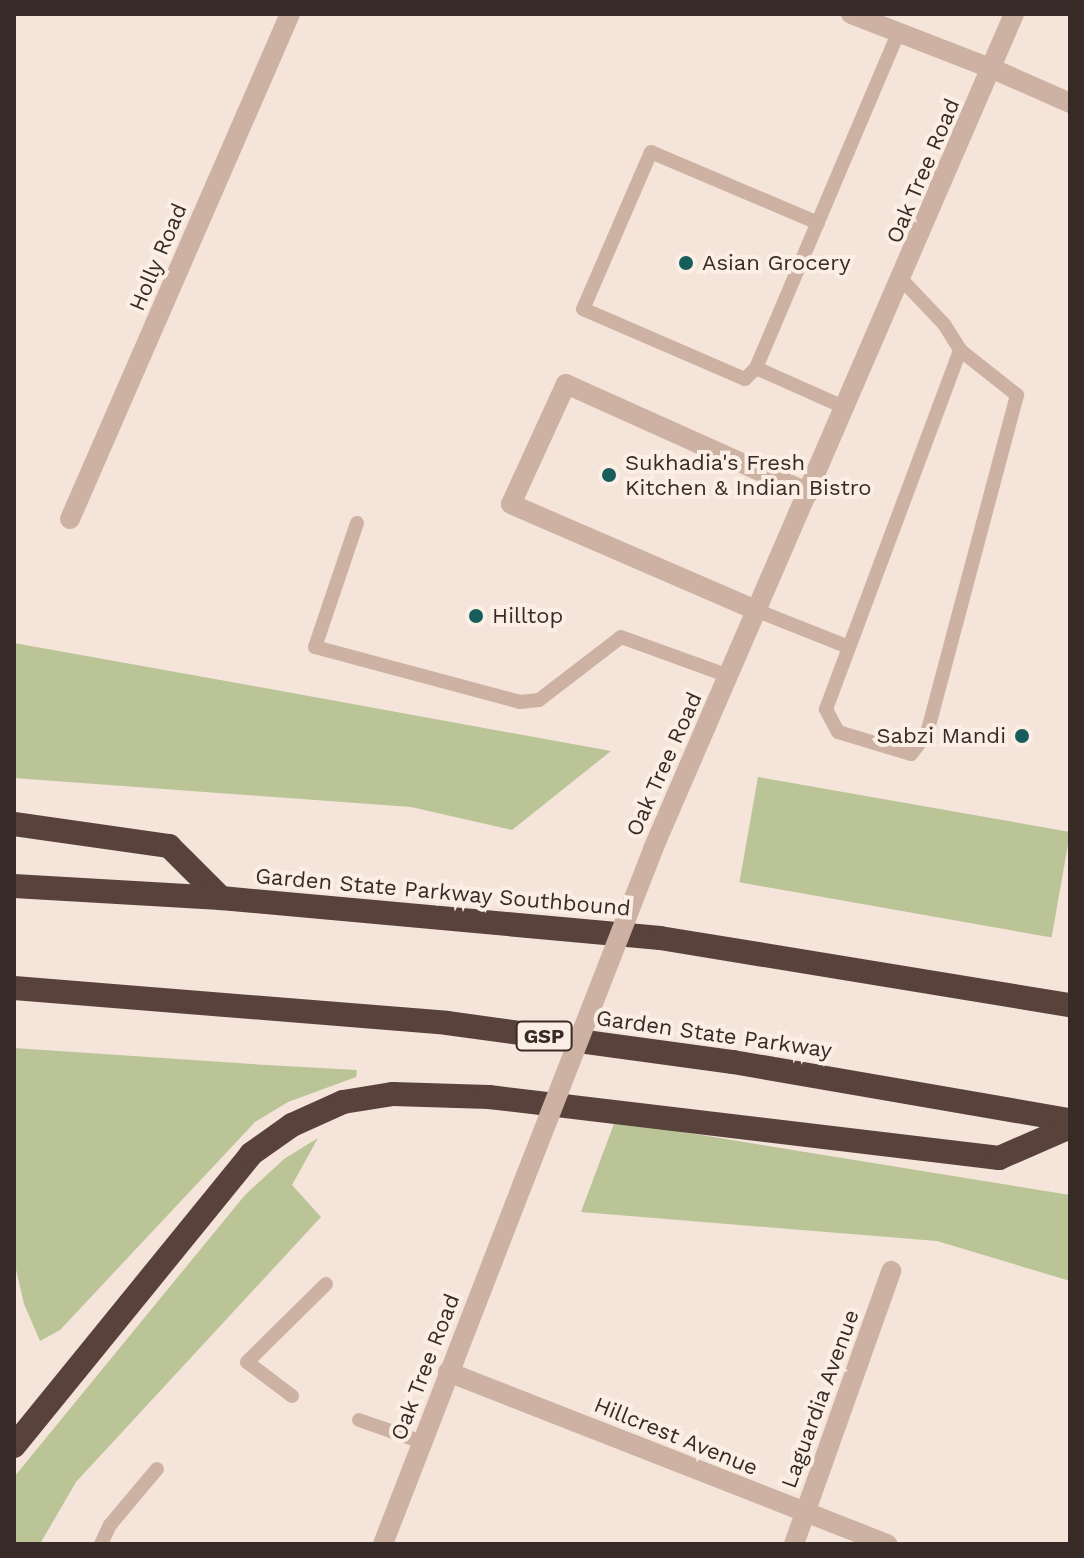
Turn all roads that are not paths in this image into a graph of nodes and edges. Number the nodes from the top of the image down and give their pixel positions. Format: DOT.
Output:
graph roads {
  1 [pos="290,14"];
  2 [pos="851,14"];
  3 [pos="1014,14"];
  4 [pos="898,34"];
  5 [pos="993,69"];
  6 [pos="1070,103"];
  7 [pos="818,223"];
  8 [pos="903,281"];
  9 [pos="960,350"];
  10 [pos="756,368"];
  11 [pos="846,408"];
  12 [pos="809,493"];
  13 [pos="70,519"];
  14 [pos="357,523"];
  15 [pos="758,611"];
  16 [pos="846,646"];
  17 [pos="729,676"];
  18 [pos="14,824"];
  19 [pos="14,886"];
  20 [pos="221,898"];
  21 [pos="14,988"];
  22 [pos="1070,1005"];
  23 [pos="1070,1120"];
  24 [pos="1070,1127"];
  25 [pos="891,1271"];
  26 [pos="326,1284"];
  27 [pos="448,1372"];
  28 [pos="292,1396"];
  29 [pos="359,1420"];
  30 [pos="422,1442"];
  31 [pos="14,1446"];
  32 [pos="157,1469"];
  33 [pos="805,1513"];
  34 [pos="101,1544"];
  35 [pos="383,1544"];
  36 [pos="794,1544"];
  37 [pos="888,1544"];
  1 -- 13 [label="street, Holly Road"];
  2 -- 4 [label="street"];
  3 -- 5 [label="street, Oak Tree Road"];
  4 -- 5 [label="street"];
  4 -- 7 [label="lane"];
  5 -- 6 [label="street"];
  5 -- 8 [label="street, Oak Tree Road"];
  7 -- 10 [label="lane"];
  7 -- 10 [label="lane"];
  8 -- 9 [label="lane"];
  8 -- 11 [label="street, Oak Tree Road"];
  9 -- 16 [label="lane"];
  9 -- 16 [label="lane"];
  10 -- 11 [label="lane"];
  11 -- 12 [label="street, Oak Tree Road"];
  12 -- 15 [label="street, Oak Tree Road"];
  12 -- 15 [label="street"];
  14 -- 17 [label="lane"];
  15 -- 16 [label="lane"];
  15 -- 17 [label="street, Oak Tree Road"];
  17 -- 27 [label="street, Oak Tree Road, bridge"];
  18 -- 20 [label="highway"];
  19 -- 20 [label="highway"];
  20 -- 22 [label="highway, Garden State Parkway Southbound"];
  21 -- 23 [label="highway, Garden State Parkway / GSP"];
  24 -- 31 [label="highway"];
  25 -- 33 [label="street, Laguardia Avenue"];
  26 -- 28 [label="lane"];
  27 -- 30 [label="street, Oak Tree Road"];
  27 -- 33 [label="street, Hillcrest Avenue"];
  29 -- 30 [label="lane"];
  30 -- 35 [label="street, Oak Tree Road"];
  32 -- 34 [label="lane"];
  33 -- 36 [label="street, Laguardia Avenue"];
  33 -- 37 [label="street, Hillcrest Avenue"];
}
